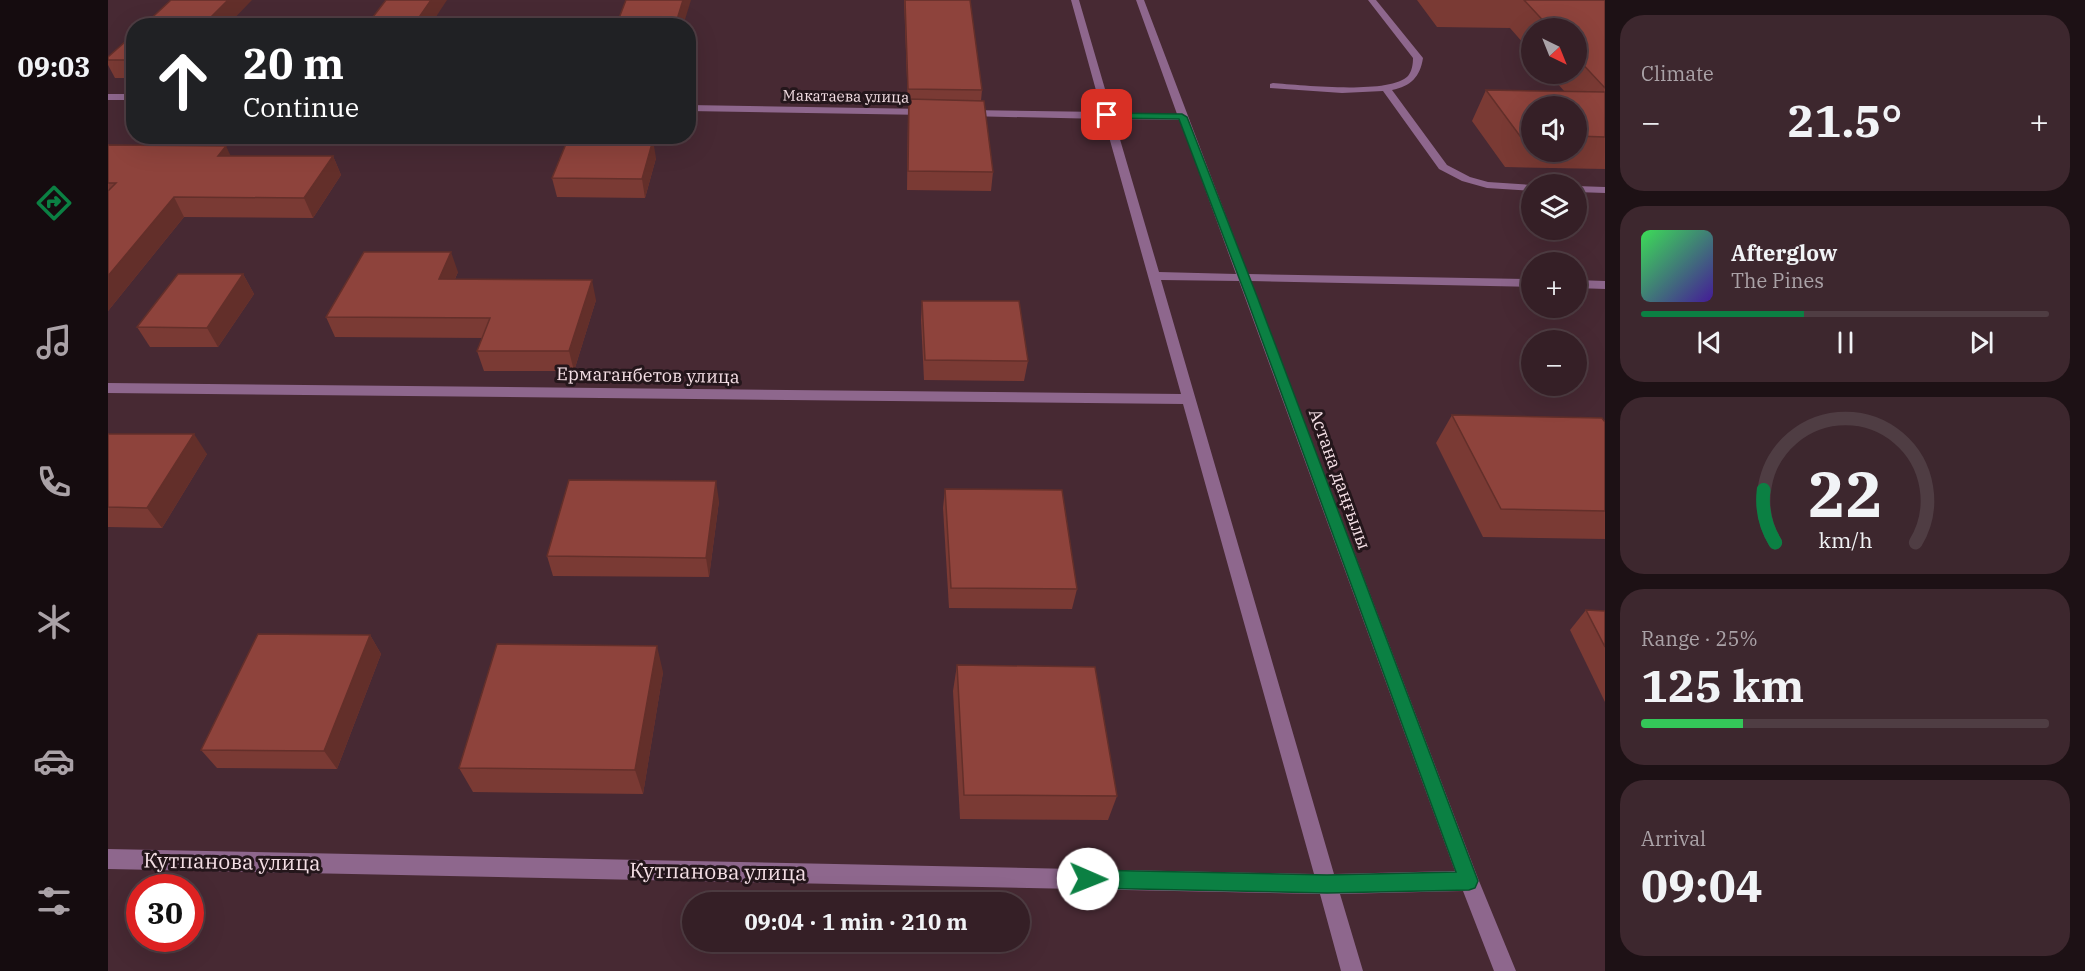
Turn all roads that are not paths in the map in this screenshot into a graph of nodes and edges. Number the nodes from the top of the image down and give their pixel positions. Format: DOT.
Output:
graph roads {
  1 [pos="1075,0"];
  2 [pos="1140,0"];
  3 [pos="1372,0"];
  4 [pos="1273,86"];
  5 [pos="1386,89"];
  6 [pos="108,97"];
  7 [pos="126,97"];
  8 [pos="696,108"];
  9 [pos="940,112"];
  10 [pos="952,112"];
  11 [pos="1107,115"];
  12 [pos="1182,117"];
  13 [pos="1521,187"];
  14 [pos="1587,189"];
  15 [pos="1605,190"];
  16 [pos="1153,276"];
  17 [pos="1244,276"];
  18 [pos="1521,283"];
  19 [pos="1587,284"];
  20 [pos="1605,285"];
  21 [pos="108,388"];
  22 [pos="1189,399"];
  23 [pos="108,859"];
  24 [pos="1469,881"];
  25 [pos="1327,884"];
  26 [pos="1352,971"];
  27 [pos="1505,971"];
  1 -- 11 [label="street"];
  2 -- 12 [label="street, Астана даңғылы"];
  3 -- 5 [label="street"];
  4 -- 5 [label="street"];
  5 -- 13 [label="street"];
  6 -- 7 [label="street"];
  8 -- 9 [label="street, Макатаева улица"];
  10 -- 11 [label="street"];
  11 -- 12 [label="street"];
  11 -- 16 [label="street"];
  12 -- 17 [label="street, Астана даңғылы"];
  14 -- 15 [label="street"];
  16 -- 17 [label="street"];
  16 -- 22 [label="street"];
  17 -- 18 [label="street"];
  17 -- 24 [label="street, Астана даңғылы"];
  19 -- 20 [label="street"];
  21 -- 22 [label="street, Ермаганбетов улица"];
  22 -- 25 [label="street"];
  23 -- 25 [label="street, Кутпанова улица"];
  24 -- 25 [label="street, Кутпанова улица"];
  24 -- 27 [label="street, Астана даңғылы"];
  25 -- 26 [label="street"];
}
